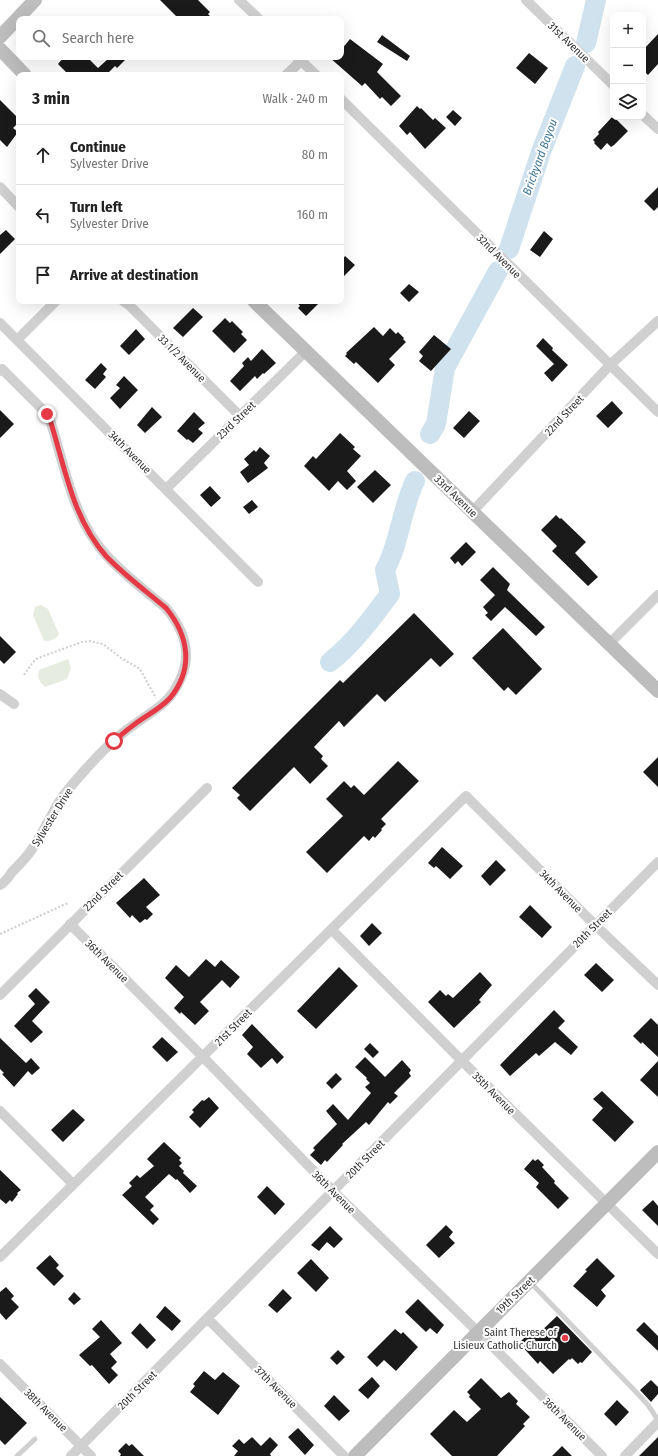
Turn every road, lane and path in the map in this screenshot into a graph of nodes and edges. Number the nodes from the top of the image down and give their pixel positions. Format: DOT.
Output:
graph roads {
  1 [pos="35,0"];
  2 [pos="239,0"];
  3 [pos="526,0"];
  4 [pos="20,16"];
  5 [pos="255,16"];
  6 [pos="16,20"];
  7 [pos="0,37"];
  8 [pos="0,49"];
  9 [pos="298,60"];
  10 [pos="300,60"];
  11 [pos="22,72"];
  12 [pos="288,72"];
  13 [pos="313,72"];
  14 [pos="612,84"];
  15 [pos="344,102"];
  16 [pos="646,118"];
  17 [pos="658,129"];
  18 [pos="0,187"];
  19 [pos="16,204"];
  20 [pos="53,304"];
  21 [pos="127,304"];
  22 [pos="257,304"];
  23 [pos="658,321"];
  24 [pos="0,323"];
  25 [pos="17,340"];
  26 [pos="306,351"];
  27 [pos="610,365"];
  28 [pos="1,370"];
  29 [pos="658,412"];
  30 [pos="240,416"];
  31 [pos="166,489"];
  32 [pos="473,512"];
  33 [pos="258,582"];
  34 [pos="658,595"];
  35 [pos="610,643"];
  36 [pos="24,675"];
  37 [pos="658,690"];
  38 [pos="0,694"];
  39 [pos="157,699"];
  40 [pos="14,704"];
  41 [pos="207,788"];
  42 [pos="466,796"];
  43 [pos="658,862"];
  44 [pos="0,885"];
  45 [pos="68,902"];
  46 [pos="70,924"];
  47 [pos="595,925"];
  48 [pos="332,930"];
  49 [pos="0,934"];
  50 [pos="658,985"];
  51 [pos="0,995"];
  52 [pos="203,1057"];
  53 [pos="462,1061"];
  54 [pos="0,1111"];
  55 [pos="658,1152"];
  56 [pos="73,1184"];
  57 [pos="333,1191"];
  58 [pos="607,1204"];
  59 [pos="658,1254"];
  60 [pos="0,1257"];
  61 [pos="530,1281"];
  62 [pos="208,1319"];
  63 [pos="478,1332"];
  64 [pos="0,1364"];
  65 [pos="658,1421"];
  66 [pos="35,1438"];
  67 [pos="82,1446"];
  68 [pos="17,1456"];
  69 [pos="71,1456"];
  70 [pos="92,1456"];
  71 [pos="344,1456"];
  72 [pos="355,1456"];
  73 [pos="602,1456"];
  74 [pos="624,1456"];
  1 -- 4 [label="street"];
  2 -- 5 [label="street"];
  3 -- 14 [label="street, 31st Avenue"];
  6 -- 7 [label="street"];
  8 -- 11 [label="street"];
  9 -- 12 [label="street"];
  10 -- 13 [label="street"];
  15 -- 27 [label="street, 32nd Avenue"];
  16 -- 17 [label="street"];
  18 -- 19 [label="street"];
  20 -- 25 [label="street"];
  21 -- 30 [label="street, 33 1/2 Avenue"];
  22 -- 26 [label="street, 33rd Avenue"];
  23 -- 27 [label="street, 22nd Street"];
  24 -- 25 [label="street, 34th Avenue"];
  25 -- 31 [label="street, 34th Avenue"];
  26 -- 30 [label="street, 23rd Street"];
  26 -- 32 [label="street, 33rd Avenue"];
  27 -- 29 [label="street, 32nd Avenue"];
  27 -- 32 [label="street, 22nd Street"];
  28 -- 44 [label="street, Sylvester Drive"];
  30 -- 31 [label="street, 23rd Street"];
  31 -- 33 [label="street, 34th Avenue"];
  32 -- 35 [label="street, 33rd Avenue"];
  34 -- 35 [label="street"];
  35 -- 37 [label="street, 33rd Avenue"];
  36 -- 39 [label="path"];
  38 -- 40 [label="street"];
  41 -- 46 [label="street, 22nd Street"];
  42 -- 47 [label="street, 34th Avenue"];
  42 -- 48 [label="street, 21st Street"];
  43 -- 47 [label="street, 20th Street"];
  45 -- 49 [label="path"];
  46 -- 51 [label="street, 22nd Street"];
  46 -- 52 [label="street, 36th Avenue"];
  47 -- 50 [label="street, 34th Avenue"];
  47 -- 53 [label="street, 20th Street"];
  48 -- 52 [label="street, 21st Street"];
  48 -- 53 [label="street, 35th Avenue"];
  52 -- 56 [label="street, 21st Street"];
  52 -- 57 [label="street, 36th Avenue"];
  53 -- 57 [label="street, 20th Street"];
  53 -- 58 [label="street, 35th Avenue"];
  54 -- 56 [label="street"];
  55 -- 58 [label="street, 19th Street"];
  56 -- 60 [label="street, 21st Street"];
  57 -- 62 [label="street, 20th Street"];
  57 -- 63 [label="street, 36th Avenue"];
  58 -- 59 [label="street, 35th Avenue"];
  58 -- 61 [label="street, 19th Street"];
  61 -- 63 [label="street, 19th Street"];
  61 -- 65 [label="lane"];
  62 -- 67 [label="street, 20th Street"];
  62 -- 71 [label="street, 37th Avenue"];
  63 -- 72 [label="street, 19th Street"];
  63 -- 73 [label="street, 36th Avenue"];
  64 -- 67 [label="street, 38th Avenue"];
  65 -- 74 [label="street"];
  66 -- 68 [label="lane"];
  67 -- 69 [label="street, 20th Street"];
  67 -- 70 [label="street, 38th Avenue"];
}
